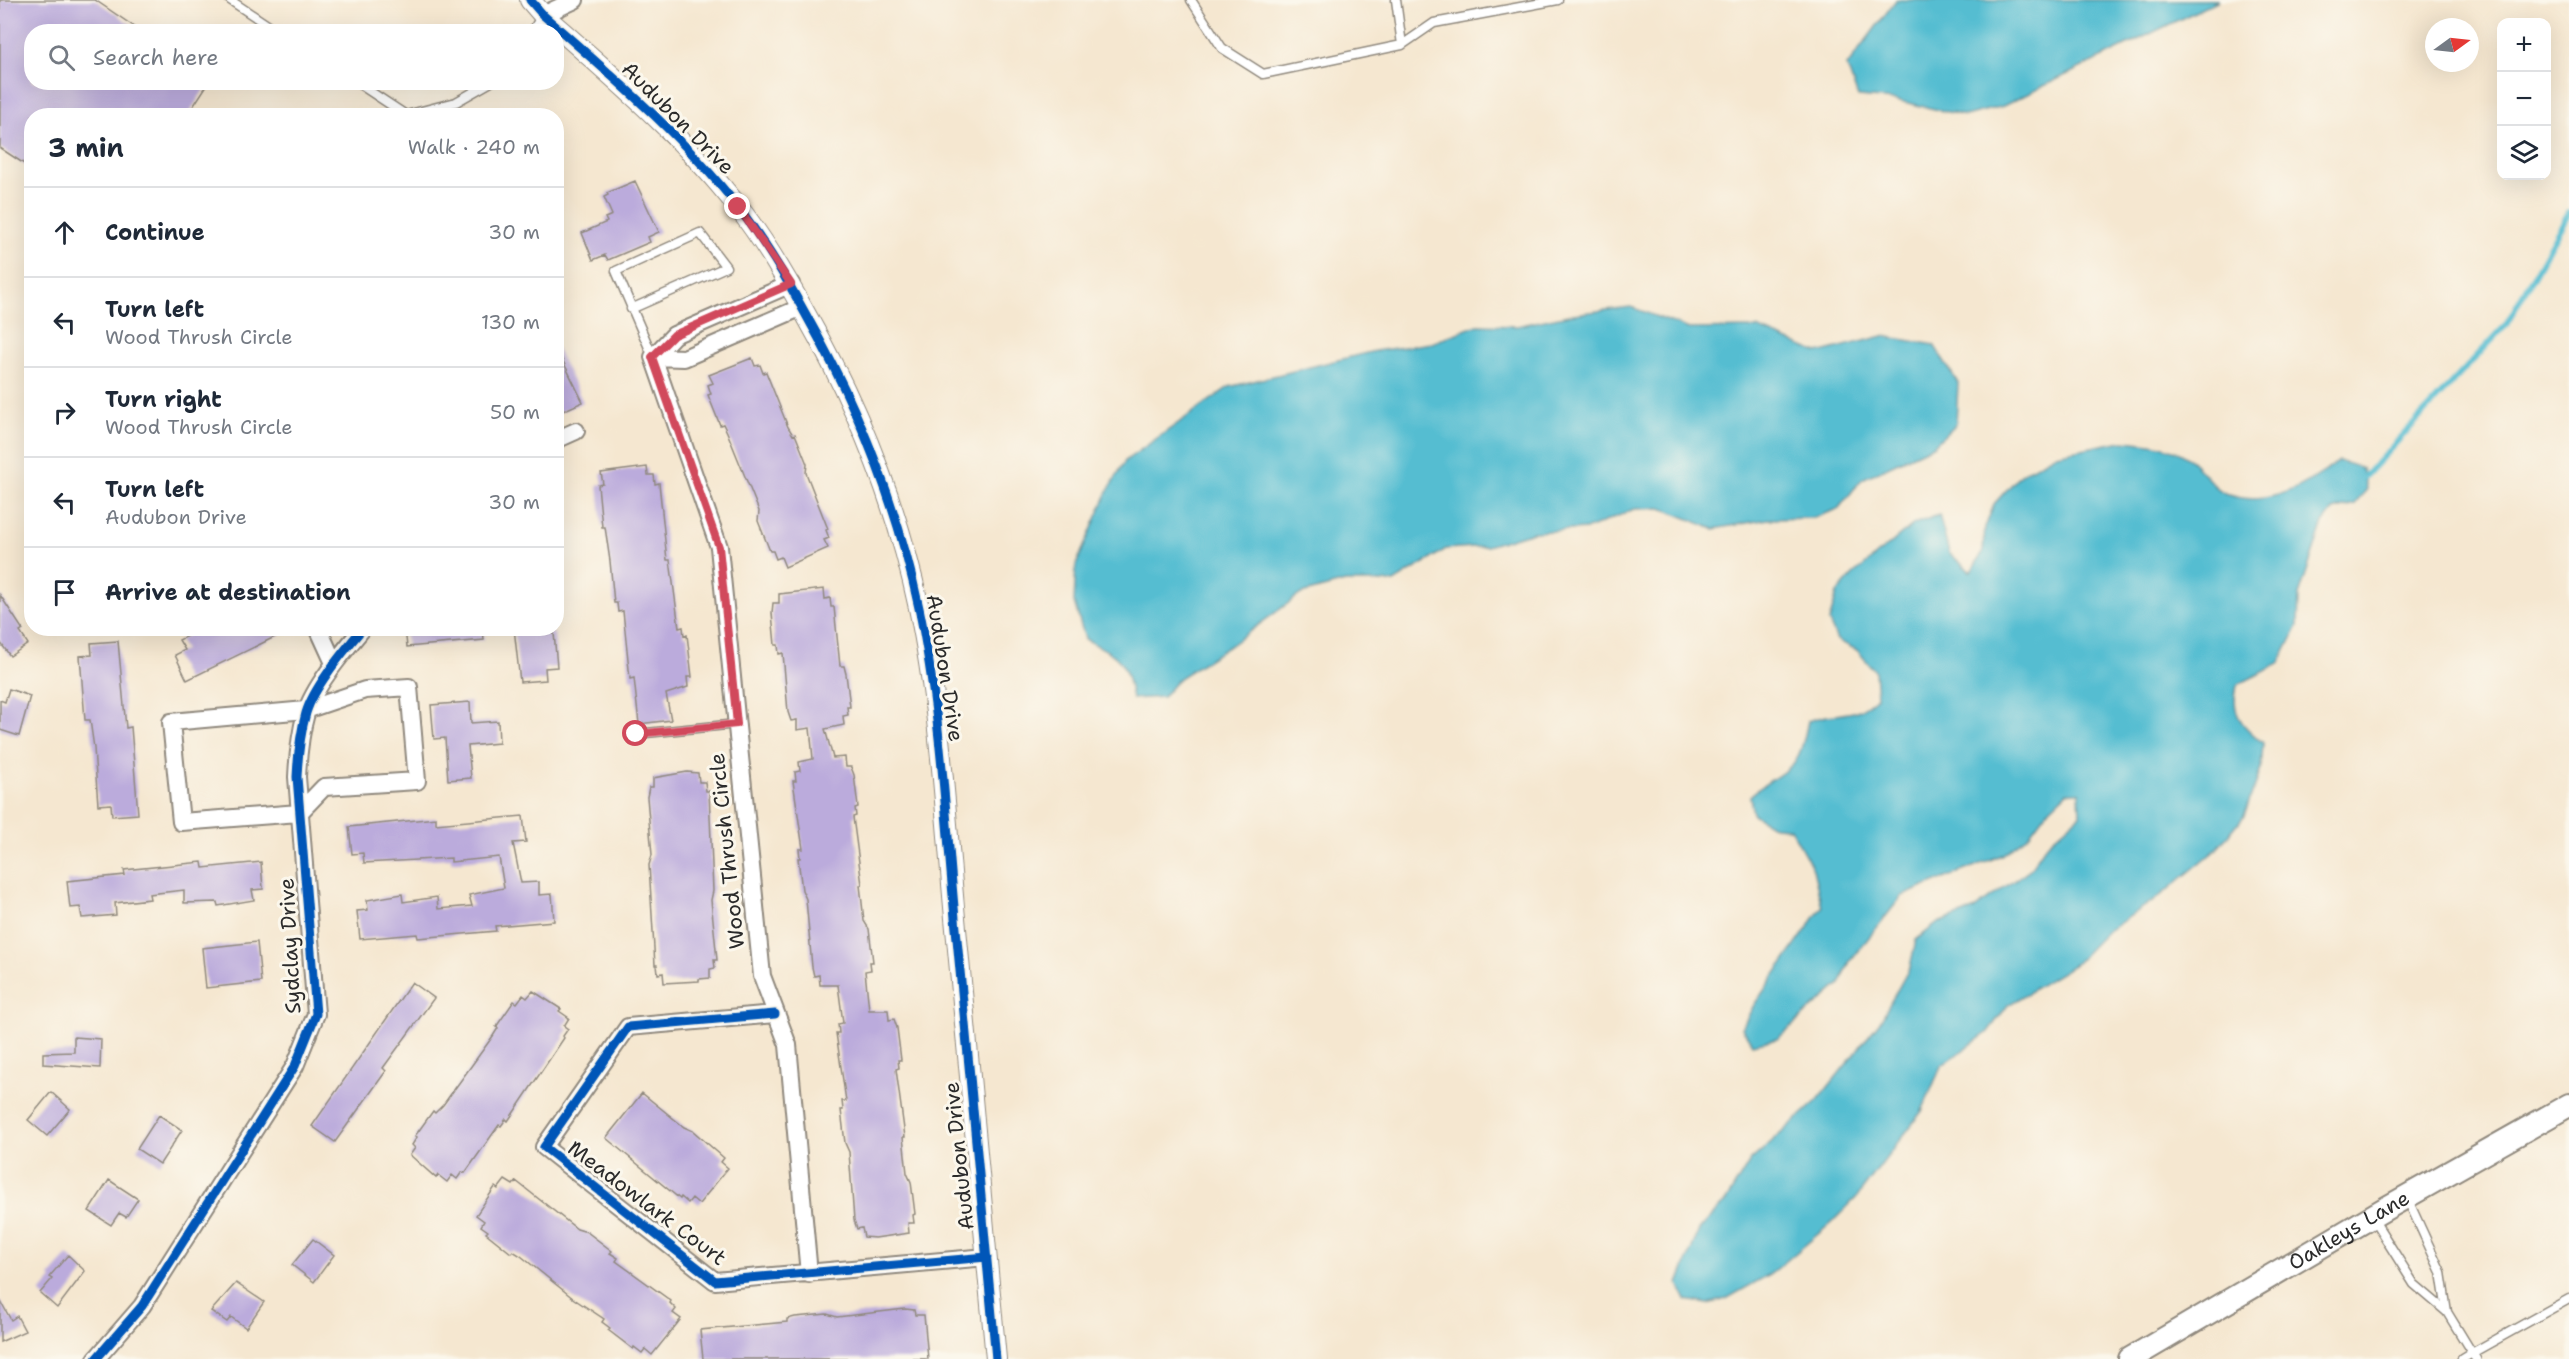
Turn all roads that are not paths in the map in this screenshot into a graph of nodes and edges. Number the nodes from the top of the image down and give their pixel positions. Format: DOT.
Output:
graph roads {
  1 [pos="230,0"];
  2 [pos="558,0"];
  3 [pos="575,0"];
  4 [pos="1191,0"];
  5 [pos="1395,0"];
  6 [pos="1558,0"];
  7 [pos="535,16"];
  8 [pos="266,24"];
  9 [pos="564,39"];
  10 [pos="1402,45"];
  11 [pos="368,90"];
  12 [pos="477,90"];
  13 [pos="395,108"];
  14 [pos="433,108"];
  15 [pos="791,284"];
  16 [pos="802,307"];
  17 [pos="631,309"];
  18 [pos="652,357"];
  19 [pos="576,431"];
  20 [pos="564,436"];
  21 [pos="322,636"];
  22 [pos="356,636"];
  23 [pos="334,663"];
  24 [pos="306,710"];
  25 [pos="737,724"];
  26 [pos="636,734"];
  27 [pos="299,813"];
  28 [pos="775,1014"];
  29 [pos="2569,1106"];
  30 [pos="2406,1197"];
  31 [pos="2372,1217"];
  32 [pos="987,1257"];
  33 [pos="809,1275"];
  34 [pos="2569,1299"];
  35 [pos="2447,1312"];
  36 [pos="2474,1356"];
  37 [pos="96,1359"];
  38 [pos="996,1359"];
  39 [pos="2130,1359"];
  40 [pos="2462,1359"];
  1 -- 8 [label="lane"];
  2 -- 7 [label="street"];
  3 -- 7 [label="street"];
  4 -- 10 [label="lane"];
  5 -- 10 [label="lane"];
  6 -- 10 [label="lane"];
  9 -- 15 [label="street, Audubon Drive"];
  11 -- 13 [label="lane"];
  12 -- 14 [label="lane"];
  15 -- 16 [label="street, Audubon Drive"];
  15 -- 18 [label="street"];
  16 -- 18 [label="street"];
  16 -- 32 [label="street, Audubon Drive"];
  17 -- 17 [label="lane"];
  17 -- 18 [label="lane"];
  18 -- 25 [label="street, Wood Thrush Circle"];
  19 -- 20 [label="street"];
  21 -- 23 [label="street"];
  22 -- 23 [label="street, Sydclay Drive"];
  23 -- 24 [label="street, Sydclay Drive"];
  24 -- 27 [label="street, Sydclay Drive"];
  24 -- 27 [label="street"];
  24 -- 27 [label="street"];
  25 -- 26 [label="lane"];
  25 -- 28 [label="street, Wood Thrush Circle"];
  27 -- 37 [label="street, Sydclay Drive"];
  28 -- 33 [label="street, Wood Thrush Circle"];
  28 -- 33 [label="street, Meadowlark Court"];
  29 -- 30 [label="main road, Oakleys Lane"];
  30 -- 31 [label="main road, Oakleys Lane"];
  30 -- 35 [label="lane"];
  31 -- 35 [label="lane"];
  31 -- 39 [label="main road, Oakleys Lane"];
  32 -- 33 [label="street, Meadowlark Court"];
  32 -- 38 [label="street, Audubon Drive"];
  34 -- 36 [label="lane"];
  35 -- 36 [label="lane"];
  36 -- 40 [label="lane"];
}
